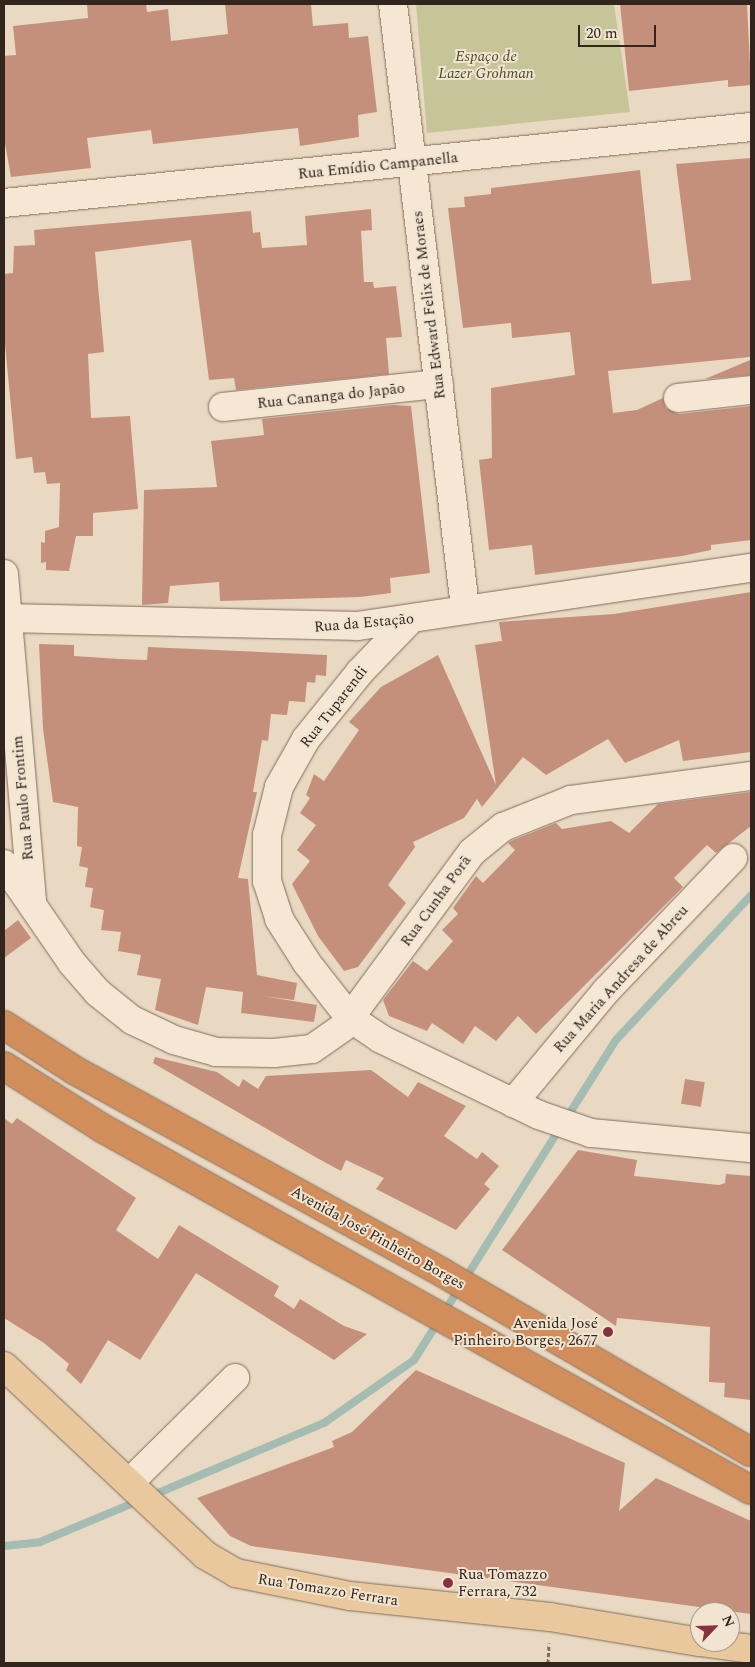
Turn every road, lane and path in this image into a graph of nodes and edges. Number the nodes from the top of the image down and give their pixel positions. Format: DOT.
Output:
graph roads {
  1 [pos="393,4"];
  2 [pos="751,126"];
  3 [pos="412,163"];
  4 [pos="4,203"];
  5 [pos="439,384"];
  6 [pos="751,390"];
  7 [pos="678,398"];
  8 [pos="223,407"];
  9 [pos="751,568"];
  10 [pos="4,574"];
  11 [pos="465,607"];
  12 [pos="6,618"];
  13 [pos="409,621"];
  14 [pos="751,776"];
  15 [pos="733,858"];
  16 [pos="4,864"];
  17 [pos="32,901"];
  18 [pos="350,1018"];
  19 [pos="4,1025"];
  20 [pos="4,1066"];
  21 [pos="513,1103"];
  22 [pos="751,1148"];
  23 [pos="4,1366"];
  24 [pos="235,1378"];
  25 [pos="751,1452"];
  26 [pos="134,1485"];
  27 [pos="751,1490"];
  28 [pos="690,1640"];
  1 -- 3 [label="street, Rua Edward Felix de Moraes"];
  2 -- 3 [label="street, Rua Emídio Campanella"];
  3 -- 4 [label="street, Rua Emídio Campanella"];
  3 -- 5 [label="street, Rua Edward Felix de Moraes"];
  5 -- 8 [label="street, Rua Cananga do Japão"];
  5 -- 11 [label="street, Rua Edward Felix de Moraes"];
  6 -- 7 [label="street"];
  9 -- 11 [label="street, Rua da Estação"];
  10 -- 12 [label="street, Rua Paulo Frontim"];
  11 -- 13 [label="street, Rua da Estação"];
  12 -- 13 [label="street, Rua da Estação"];
  12 -- 17 [label="street, Rua Paulo Frontim"];
  13 -- 18 [label="street, Rua Tuparendi"];
  14 -- 18 [label="street, Rua Cunha Porã"];
  15 -- 21 [label="street, Rua Maria Andresa de Abreu"];
  16 -- 17 [label="street, Rua Cunha Porã"];
  17 -- 18 [label="street, Rua Cunha Porã"];
  18 -- 21 [label="street"];
  19 -- 25 [label="highway, Avenida José Pinheiro Borges"];
  20 -- 27 [label="highway"];
  21 -- 22 [label="street"];
  23 -- 26 [label="main road, Rua Tomazzo Ferrara"];
  24 -- 26 [label="street"];
  26 -- 28 [label="main road, Rua Tomazzo Ferrara"];
}
